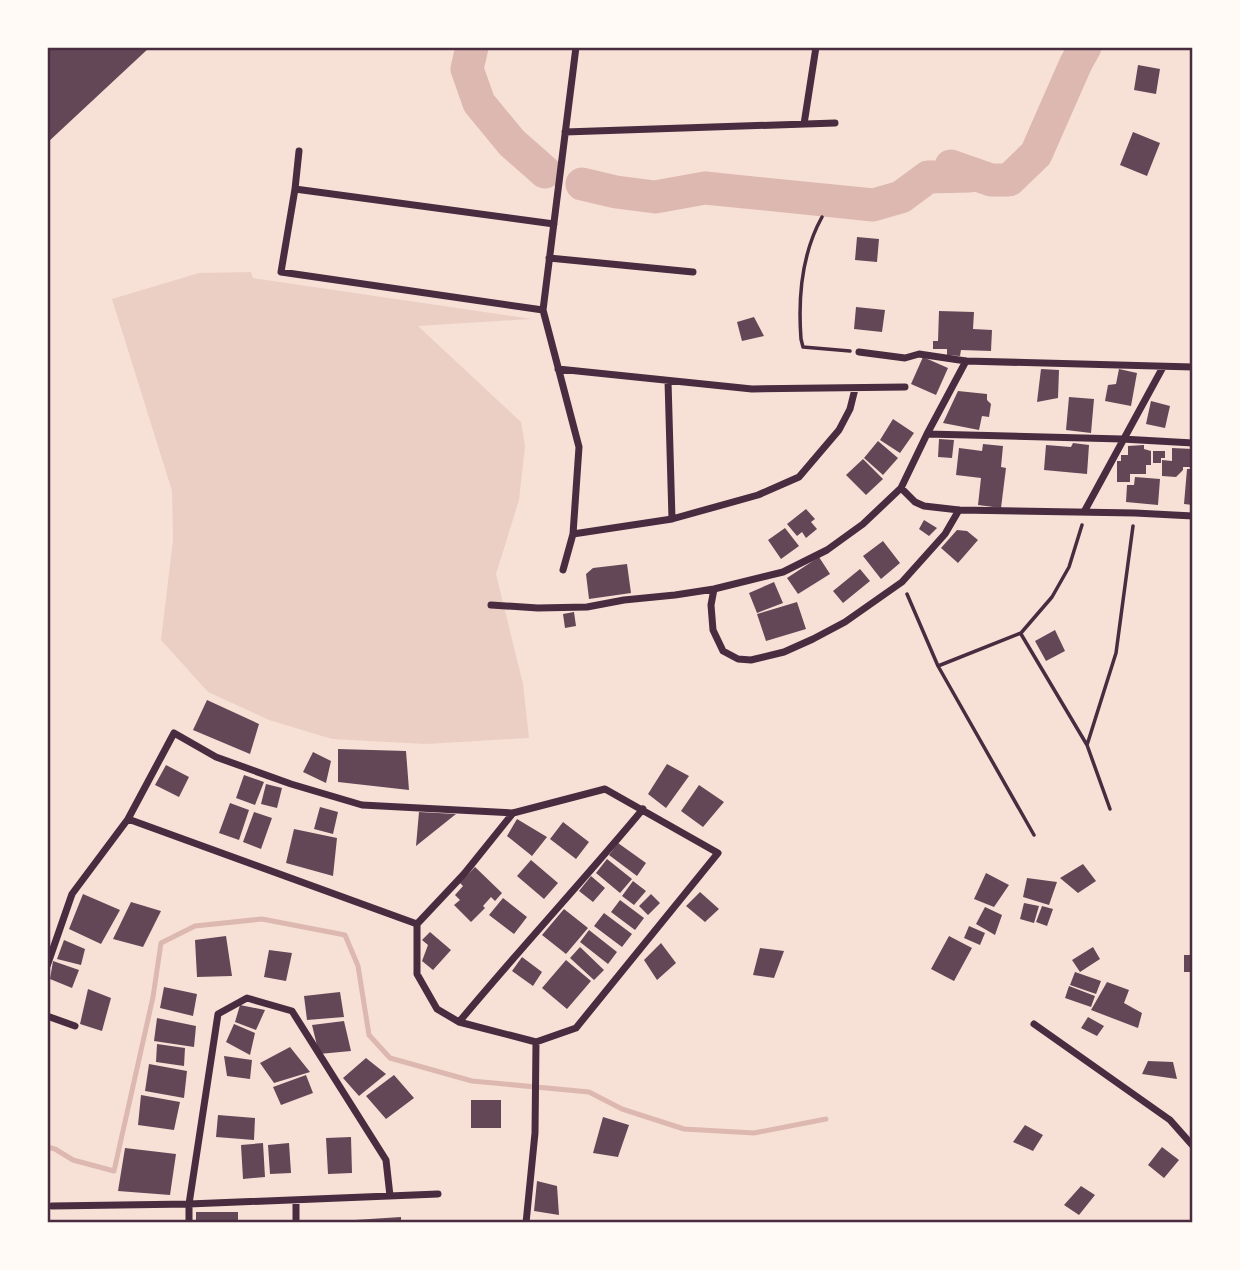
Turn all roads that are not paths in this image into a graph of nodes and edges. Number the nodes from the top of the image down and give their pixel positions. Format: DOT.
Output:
graph roads {
  1 [pos="576,47"];
  2 [pos="816,47"];
  3 [pos="835,123"];
  4 [pos="804,124"];
  5 [pos="565,132"];
  6 [pos="299,150"];
  7 [pos="295,189"];
  8 [pos="554,224"];
  9 [pos="549,258"];
  10 [pos="693,272"];
  11 [pos="543,310"];
  12 [pos="859,352"];
  13 [pos="966,361"];
  14 [pos="1163,367"];
  15 [pos="1193,367"];
  16 [pos="558,369"];
  17 [pos="668,381"];
  18 [pos="905,387"];
  19 [pos="855,389"];
  20 [pos="927,434"];
  21 [pos="1122,439"];
  22 [pos="1193,443"];
  23 [pos="901,488"];
  24 [pos="959,510"];
  25 [pos="1084,512"];
  26 [pos="1193,516"];
  27 [pos="672,519"];
  28 [pos="573,534"];
  29 [pos="563,570"];
  30 [pos="715,589"];
  31 [pos="491,605"];
  32 [pos="643,809"];
  33 [pos="513,813"];
  34 [pos="128,819"];
  35 [pos="417,924"];
  36 [pos="47,966"];
  37 [pos="47,1016"];
  38 [pos="459,1022"];
  39 [pos="1034,1024"];
  40 [pos="75,1026"];
  41 [pos="536,1042"];
  42 [pos="1193,1146"];
  43 [pos="438,1194"];
  44 [pos="390,1196"];
  45 [pos="296,1200"];
  46 [pos="189,1204"];
  47 [pos="52,1206"];
  48 [pos="189,1223"];
  49 [pos="296,1223"];
  50 [pos="526,1223"];
  1 -- 5 [label="street"];
  2 -- 4 [label="street"];
  3 -- 4 [label="street"];
  4 -- 5 [label="street"];
  5 -- 8 [label="street"];
  6 -- 7 [label="street"];
  7 -- 8 [label="street"];
  7 -- 11 [label="street"];
  8 -- 9 [label="street"];
  9 -- 10 [label="street"];
  9 -- 11 [label="street"];
  11 -- 16 [label="street"];
  12 -- 13 [label="street"];
  13 -- 14 [label="street"];
  13 -- 20 [label="street"];
  14 -- 15 [label="street"];
  14 -- 21 [label="street"];
  16 -- 17 [label="street"];
  16 -- 28 [label="street"];
  17 -- 19 [label="street"];
  17 -- 27 [label="street"];
  18 -- 19 [label="street"];
  19 -- 27 [label="street"];
  20 -- 21 [label="street"];
  20 -- 23 [label="street"];
  21 -- 22 [label="street"];
  21 -- 25 [label="street"];
  23 -- 24 [label="street"];
  23 -- 30 [label="street"];
  24 -- 25 [label="street"];
  24 -- 30 [label="street"];
  25 -- 26 [label="street"];
  27 -- 28 [label="street"];
  28 -- 29 [label="street"];
  30 -- 31 [label="street"];
  32 -- 33 [label="street"];
  32 -- 38 [label="street"];
  32 -- 41 [label="street"];
  33 -- 34 [label="street"];
  33 -- 35 [label="street"];
  34 -- 35 [label="street"];
  34 -- 36 [label="street"];
  35 -- 38 [label="street"];
  37 -- 40 [label="street"];
  38 -- 41 [label="street"];
  39 -- 42 [label="street"];
  41 -- 50 [label="street"];
  43 -- 44 [label="street"];
  44 -- 45 [label="street"];
  44 -- 46 [label="street"];
  45 -- 46 [label="street"];
  45 -- 49 [label="street"];
  46 -- 47 [label="street"];
  46 -- 48 [label="street"];
}
